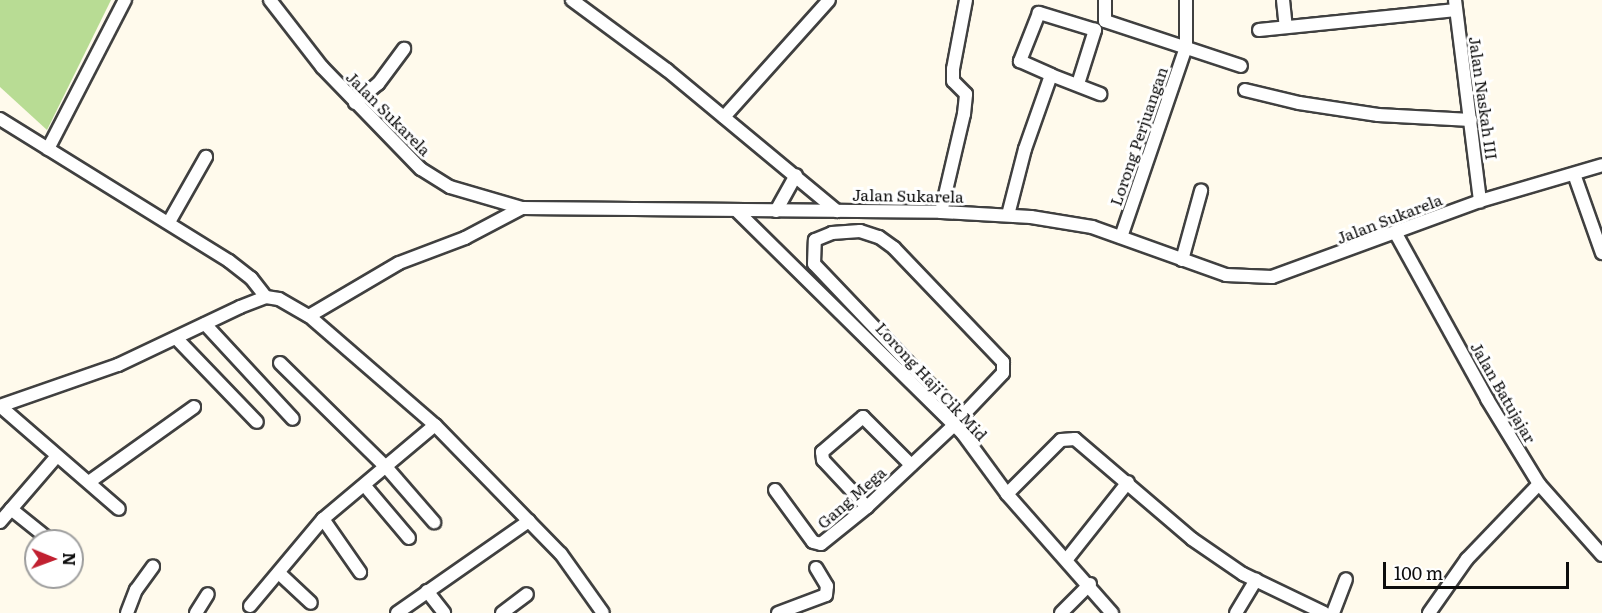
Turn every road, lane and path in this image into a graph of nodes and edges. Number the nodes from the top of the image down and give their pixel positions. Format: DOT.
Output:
graph roads {
  1 [pos="125,0"];
  2 [pos="271,0"];
  3 [pos="572,0"];
  4 [pos="829,0"];
  5 [pos="966,0"];
  6 [pos="1105,0"];
  7 [pos="1182,0"];
  8 [pos="1186,0"];
  9 [pos="1283,0"];
  10 [pos="1404,0"];
  11 [pos="1455,5"];
  12 [pos="1405,14"];
  13 [pos="1286,27"];
  14 [pos="1259,30"];
  15 [pos="1183,46"];
  16 [pos="404,49"];
  17 [pos="1241,66"];
  18 [pos="1052,75"];
  19 [pos="1078,84"];
  20 [pos="1245,90"];
  21 [pos="1101,94"];
  22 [pos="355,103"];
  23 [pos="724,117"];
  24 [pos="0,119"];
  25 [pos="1471,120"];
  26 [pos="48,149"];
  27 [pos="206,157"];
  28 [pos="1602,165"];
  29 [pos="1574,174"];
  30 [pos="796,175"];
  31 [pos="1201,191"];
  32 [pos="1480,201"];
  33 [pos="522,208"];
  34 [pos="737,211"];
  35 [pos="776,211"];
  36 [pos="837,211"];
  37 [pos="861,211"];
  38 [pos="941,212"];
  39 [pos="1008,215"];
  40 [pos="169,222"];
  41 [pos="860,231"];
  42 [pos="1395,232"];
  43 [pos="1121,237"];
  44 [pos="1602,253"];
  45 [pos="1182,260"];
  46 [pos="266,297"];
  47 [pos="309,316"];
  48 [pos="205,324"];
  49 [pos="177,339"];
  50 [pos="280,363"];
  51 [pos="0,406"];
  52 [pos="194,406"];
  53 [pos="293,419"];
  54 [pos="257,422"];
  55 [pos="435,424"];
  56 [pos="954,424"];
  57 [pos="57,456"];
  58 [pos="911,465"];
  59 [pos="387,468"];
  60 [pos="89,482"];
  61 [pos="1128,482"];
  62 [pos="1539,484"];
  63 [pos="365,486"];
  64 [pos="775,490"];
  65 [pos="1007,494"];
  66 [pos="867,507"];
  67 [pos="119,508"];
  68 [pos="11,509"];
  69 [pos="323,519"];
  70 [pos="529,521"];
  71 [pos="0,522"];
  72 [pos="434,522"];
  73 [pos="36,529"];
  74 [pos="409,538"];
  75 [pos="1602,555"];
  76 [pos="1066,559"];
  77 [pos="153,567"];
  78 [pos="816,568"];
  79 [pos="360,572"];
  80 [pos="280,574"];
  81 [pos="1346,579"];
  82 [pos="1256,580"];
  83 [pos="1090,584"];
  84 [pos="427,591"];
  85 [pos="208,594"];
  86 [pos="527,594"];
  87 [pos="311,603"];
  88 [pos="250,606"];
  89 [pos="127,613"];
  90 [pos="196,613"];
  91 [pos="397,613"];
  92 [pos="444,613"];
  93 [pos="502,613"];
  94 [pos="603,613"];
  95 [pos="778,613"];
  96 [pos="1061,613"];
  97 [pos="1112,613"];
  98 [pos="1236,613"];
  99 [pos="1324,613"];
  100 [pos="1333,613"];
  101 [pos="1429,613"];
  1 -- 26 [label="street"];
  2 -- 22 [label="street, Jalan Sukarela"];
  3 -- 23 [label="street"];
  4 -- 23 [label="street"];
  5 -- 38 [label="street"];
  6 -- 15 [label="street"];
  7 -- 15 [label="street"];
  8 -- 15 [label="street"];
  9 -- 13 [label="street"];
  10 -- 12 [label="street"];
  11 -- 12 [label="street"];
  11 -- 25 [label="street, Jalan Naskah III"];
  12 -- 13 [label="street"];
  13 -- 14 [label="street"];
  15 -- 17 [label="street"];
  15 -- 43 [label="street, Lorong Perjuangan"];
  16 -- 22 [label="street"];
  18 -- 19 [label="street"];
  18 -- 19 [label="street"];
  18 -- 39 [label="street"];
  19 -- 21 [label="street"];
  20 -- 25 [label="street"];
  22 -- 33 [label="street, Jalan Sukarela"];
  23 -- 30 [label="street"];
  24 -- 26 [label="street"];
  25 -- 32 [label="street, Jalan Naskah III"];
  26 -- 40 [label="street"];
  27 -- 40 [label="street"];
  28 -- 29 [label="street, Jalan Sukarela"];
  29 -- 32 [label="street, Jalan Sukarela"];
  29 -- 44 [label="street"];
  30 -- 35 [label="street"];
  30 -- 36 [label="street"];
  31 -- 45 [label="street"];
  32 -- 42 [label="street, Jalan Sukarela"];
  33 -- 34 [label="street, Jalan Sukarela"];
  33 -- 47 [label="street"];
  34 -- 35 [label="street, Jalan Sukarela"];
  34 -- 56 [label="street, Lorong Haji Cik Mid"];
  35 -- 36 [label="street, Jalan Sukarela"];
  36 -- 37 [label="street, Jalan Sukarela"];
  37 -- 38 [label="street, Jalan Sukarela"];
  37 -- 41 [label="street"];
  38 -- 39 [label="street, Jalan Sukarela"];
  39 -- 43 [label="street, Jalan Sukarela"];
  40 -- 46 [label="street"];
  41 -- 41 [label="street"];
  42 -- 45 [label="street, Jalan Sukarela"];
  42 -- 62 [label="street, Jalan Batujajar"];
  43 -- 45 [label="street, Jalan Sukarela"];
  46 -- 47 [label="street"];
  46 -- 48 [label="street"];
  47 -- 55 [label="street"];
  48 -- 49 [label="street"];
  48 -- 53 [label="street"];
  49 -- 51 [label="street"];
  49 -- 54 [label="street"];
  50 -- 59 [label="street"];
  51 -- 57 [label="street"];
  52 -- 60 [label="street"];
  55 -- 59 [label="street"];
  55 -- 70 [label="street"];
  56 -- 58 [label="street, Gang Mega"];
  56 -- 65 [label="street, Lorong Haji Cik Mid"];
  57 -- 60 [label="street"];
  57 -- 68 [label="street"];
  58 -- 66 [label="street, Gang Mega"];
  58 -- 66 [label="street"];
  59 -- 63 [label="street"];
  59 -- 72 [label="street"];
  60 -- 67 [label="street"];
  61 -- 65 [label="street"];
  61 -- 76 [label="street"];
  61 -- 82 [label="street"];
  62 -- 75 [label="street, Jalan Batujajar"];
  62 -- 101 [label="street"];
  63 -- 69 [label="street"];
  63 -- 74 [label="street"];
  64 -- 66 [label="street, Gang Mega"];
  65 -- 76 [label="street, Lorong Haji Cik Mid"];
  68 -- 71 [label="street"];
  68 -- 73 [label="street"];
  69 -- 79 [label="street"];
  69 -- 80 [label="street"];
  70 -- 84 [label="street"];
  70 -- 94 [label="street"];
  76 -- 83 [label="street, Lorong Haji Cik Mid"];
  77 -- 89 [label="street"];
  78 -- 95 [label="street"];
  80 -- 87 [label="street"];
  80 -- 88 [label="street"];
  81 -- 100 [label="street"];
  82 -- 98 [label="street"];
  82 -- 99 [label="street"];
  83 -- 96 [label="street"];
  83 -- 97 [label="street, Lorong Haji Cik Mid"];
  84 -- 91 [label="street"];
  84 -- 92 [label="street"];
  85 -- 90 [label="street"];
  86 -- 93 [label="street"];
}
